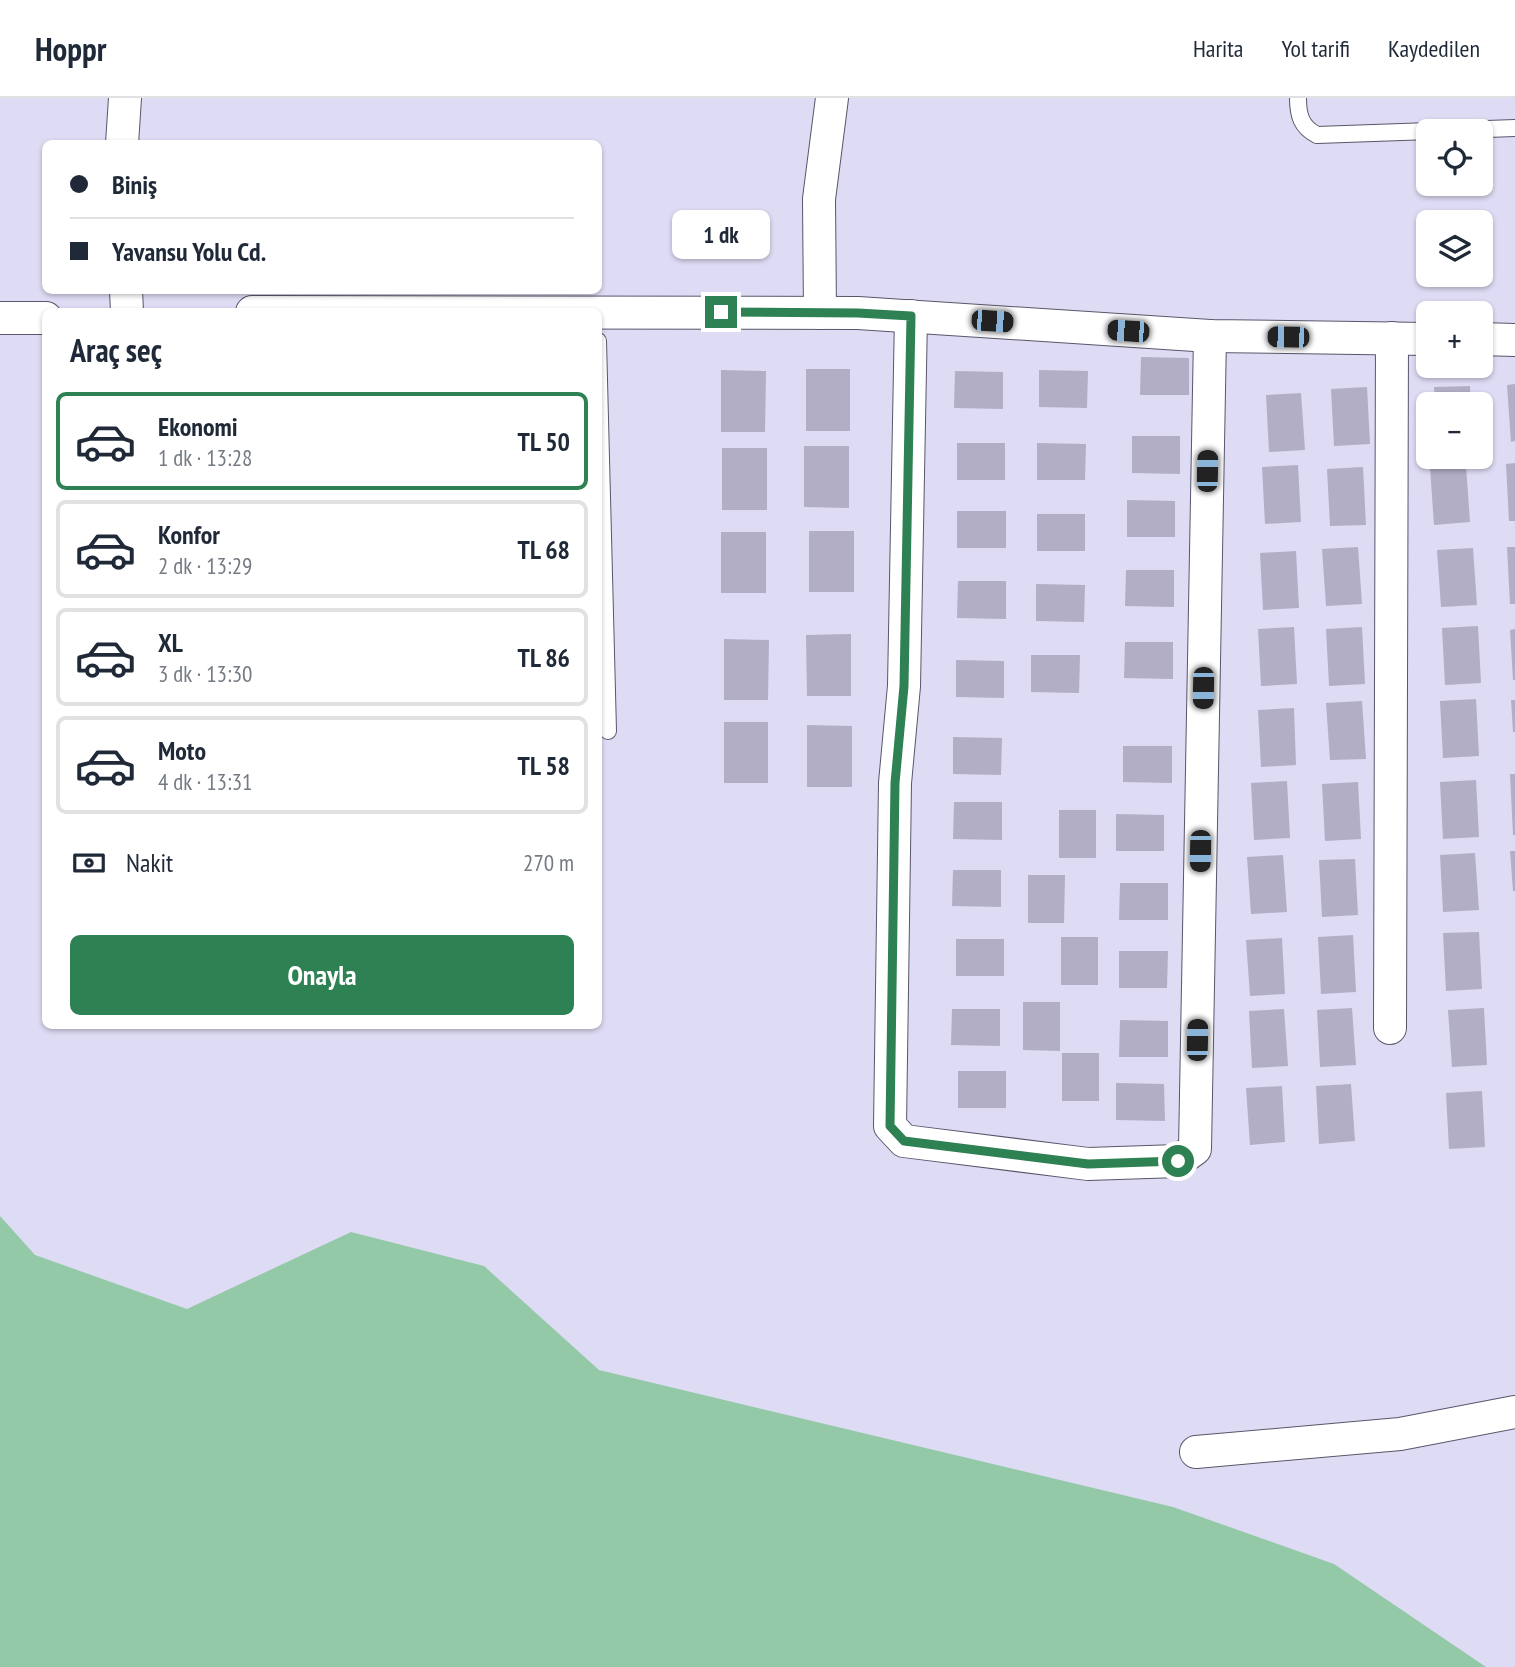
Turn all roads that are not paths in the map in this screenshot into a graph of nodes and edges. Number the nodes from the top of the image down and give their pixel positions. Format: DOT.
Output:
graph roads {
  1 [pos="125,98"];
  2 [pos="832,98"];
  3 [pos="1298,98"];
  4 [pos="1515,128"];
  5 [pos="122,140"];
  6 [pos="602,311"];
  7 [pos="820,313"];
  8 [pos="911,316"];
  9 [pos="0,318"];
  10 [pos="42,318"];
  11 [pos="1210,336"];
  12 [pos="1392,338"];
  13 [pos="1416,338"];
  14 [pos="1493,339"];
  15 [pos="1515,340"];
  16 [pos="602,497"];
  17 [pos="608,731"];
  18 [pos="1390,1028"];
  19 [pos="1515,1412"];
  20 [pos="1196,1451"];
  1 -- 5 [label="street"];
  2 -- 7 [label="street"];
  3 -- 4 [label="lane"];
  6 -- 7 [label="street"];
  7 -- 8 [label="street"];
  8 -- 11 [label="street"];
  8 -- 11 [label="street"];
  9 -- 10 [label="street"];
  11 -- 12 [label="street"];
  12 -- 13 [label="street"];
  12 -- 18 [label="street"];
  14 -- 15 [label="street"];
  16 -- 17 [label="lane"];
  19 -- 20 [label="street"];
}
